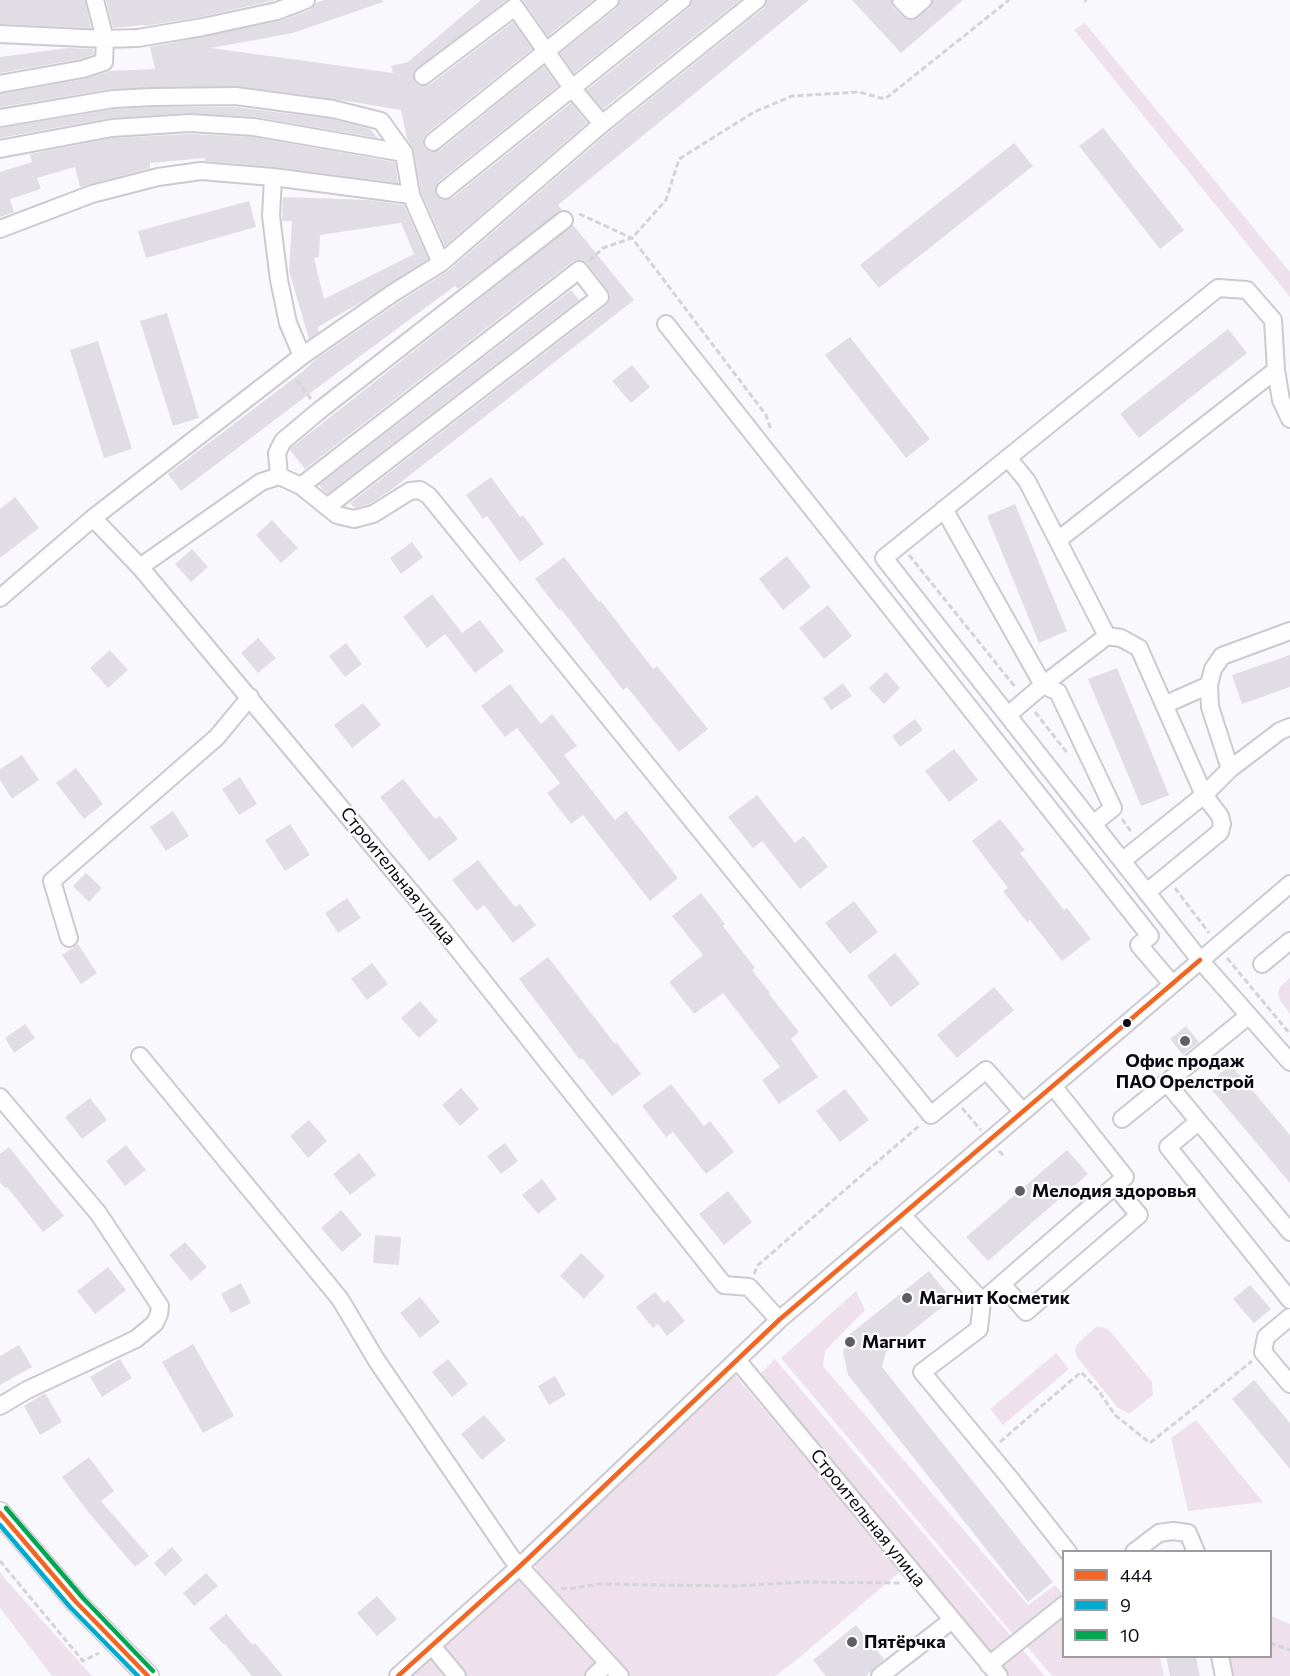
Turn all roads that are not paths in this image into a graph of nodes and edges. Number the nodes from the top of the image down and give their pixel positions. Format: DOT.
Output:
graph roads {
  1 [pos="95,0"];
  2 [pos="306,0"];
  3 [pos="610,0"];
  4 [pos="682,0"];
  5 [pos="757,0"];
  6 [pos="901,0"];
  7 [pos="923,0"];
  8 [pos="520,3"];
  9 [pos="0,34"];
  10 [pos="105,39"];
  11 [pos="547,51"];
  12 [pos="423,76"];
  13 [pos="0,84"];
  14 [pos="573,88"];
  15 [pos="0,118"];
  16 [pos="602,124"];
  17 [pos="433,142"];
  18 [pos="0,149"];
  19 [pos="404,153"];
  20 [pos="273,177"];
  21 [pos="445,190"];
  22 [pos="411,195"];
  23 [pos="564,220"];
  24 [pos="0,229"];
  25 [pos="441,263"];
  26 [pos="666,324"];
  27 [pos="302,356"];
  28 [pos="1275,370"];
  29 [pos="1290,419"];
  30 [pos="1008,458"];
  31 [pos="279,476"];
  32 [pos="301,486"];
  33 [pos="327,507"];
  34 [pos="944,509"];
  35 [pos="93,518"];
  36 [pos="1058,540"];
  37 [pos="140,567"];
  38 [pos="0,598"];
  39 [pos="1290,632"];
  40 [pos="1107,636"];
  41 [pos="1043,685"];
  42 [pos="1209,685"];
  43 [pos="250,697"];
  44 [pos="1164,705"];
  45 [pos="1008,715"];
  46 [pos="1290,727"];
  47 [pos="1230,769"];
  48 [pos="1204,795"];
  49 [pos="1093,824"];
  50 [pos="1122,861"];
  51 [pos="1290,884"];
  52 [pos="1147,892"];
  53 [pos="69,938"];
  54 [pos="1290,941"];
  55 [pos="1200,960"];
  56 [pos="1262,964"];
  57 [pos="1172,984"];
  58 [pos="1248,1016"];
  59 [pos="140,1056"];
  60 [pos="1290,1062"];
  61 [pos="1167,1083"];
  62 [pos="1053,1086"];
  63 [pos="0,1097"];
  64 [pos="1023,1112"];
  65 [pos="1122,1119"];
  66 [pos="1198,1122"];
  67 [pos="1115,1186"];
  68 [pos="902,1215"];
  69 [pos="1290,1232"];
  70 [pos="1002,1284"];
  71 [pos="1290,1299"];
  72 [pos="982,1302"];
  73 [pos="1290,1317"];
  74 [pos="779,1320"];
  75 [pos="737,1360"];
  76 [pos="1290,1384"];
  77 [pos="0,1406"];
  78 [pos="0,1513"];
  79 [pos="1067,1550"];
  80 [pos="1135,1550"];
  81 [pos="1196,1550"];
  82 [pos="519,1567"];
  83 [pos="1062,1607"];
  84 [pos="952,1620"];
  85 [pos="432,1646"];
  86 [pos="1220,1658"];
  87 [pos="608,1663"];
  88 [pos="994,1670"];
  89 [pos="148,1676"];
  90 [pos="398,1676"];
  91 [pos="457,1676"];
  92 [pos="594,1676"];
  93 [pos="620,1676"];
  94 [pos="880,1676"];
  95 [pos="1224,1676"];
  1 -- 10 [label="street"];
  2 -- 10 [label="street"];
  3 -- 11 [label="street"];
  4 -- 14 [label="street"];
  5 -- 16 [label="street"];
  6 -- 7 [label="street"];
  8 -- 11 [label="street"];
  8 -- 12 [label="street"];
  9 -- 10 [label="street"];
  10 -- 13 [label="street"];
  11 -- 14 [label="street"];
  11 -- 17 [label="street"];
  14 -- 16 [label="street"];
  14 -- 21 [label="street"];
  15 -- 19 [label="street"];
  16 -- 25 [label="street"];
  18 -- 19 [label="street"];
  19 -- 22 [label="street"];
  20 -- 22 [label="street"];
  20 -- 24 [label="street"];
  20 -- 27 [label="street"];
  22 -- 25 [label="street"];
  23 -- 31 [label="street"];
  25 -- 27 [label="street"];
  26 -- 57 [label="street"];
  27 -- 35 [label="street"];
  28 -- 29 [label="street"];
  28 -- 30 [label="street"];
  28 -- 36 [label="street"];
  30 -- 34 [label="street"];
  30 -- 36 [label="street"];
  31 -- 32 [label="street"];
  31 -- 37 [label="street"];
  32 -- 33 [label="street"];
  32 -- 33 [label="street"];
  33 -- 64 [label="street"];
  34 -- 41 [label="street"];
  34 -- 45 [label="street"];
  35 -- 37 [label="street, Строительная улица"];
  35 -- 38 [label="street"];
  36 -- 40 [label="street"];
  37 -- 43 [label="street, Строительная улица"];
  39 -- 42 [label="street"];
  40 -- 41 [label="street"];
  40 -- 44 [label="street"];
  41 -- 45 [label="street"];
  41 -- 49 [label="street"];
  42 -- 44 [label="street"];
  42 -- 47 [label="street"];
  43 -- 53 [label="street"];
  43 -- 74 [label="street, Строительная улица"];
  44 -- 48 [label="street"];
  45 -- 49 [label="street"];
  46 -- 47 [label="street"];
  47 -- 48 [label="street"];
  48 -- 50 [label="street"];
  48 -- 52 [label="street"];
  49 -- 50 [label="street"];
  50 -- 52 [label="street"];
  51 -- 55 [label="street"];
  52 -- 55 [label="street"];
  54 -- 56 [label="street"];
  55 -- 57 [label="street"];
  55 -- 58 [label="street"];
  57 -- 62 [label="street"];
  58 -- 60 [label="street"];
  58 -- 61 [label="street"];
  59 -- 82 [label="street"];
  61 -- 65 [label="street"];
  61 -- 66 [label="street"];
  62 -- 64 [label="street"];
  62 -- 67 [label="street"];
  63 -- 77 [label="street"];
  64 -- 68 [label="street"];
  66 -- 69 [label="street"];
  66 -- 71 [label="street"];
  67 -- 70 [label="street"];
  67 -- 70 [label="street"];
  68 -- 72 [label="street"];
  68 -- 74 [label="street"];
  70 -- 72 [label="street"];
  72 -- 79 [label="street"];
  73 -- 76 [label="street"];
  74 -- 75 [label="street"];
  75 -- 82 [label="street"];
  75 -- 84 [label="street, Строительная улица"];
  78 -- 89 [label="main road"];
  80 -- 81 [label="street"];
  82 -- 85 [label="street"];
  82 -- 87 [label="street"];
  83 -- 88 [label="street"];
  84 -- 88 [label="street, Строительная улица"];
  84 -- 94 [label="street"];
  85 -- 90 [label="street"];
  85 -- 91 [label="street"];
  86 -- 95 [label="street"];
  87 -- 92 [label="street"];
  87 -- 93 [label="street"];
}
